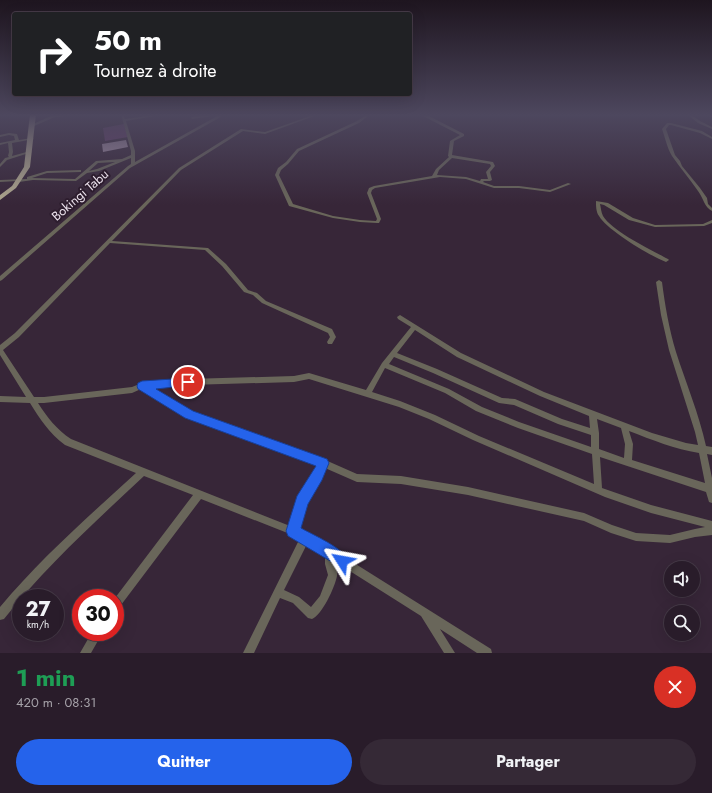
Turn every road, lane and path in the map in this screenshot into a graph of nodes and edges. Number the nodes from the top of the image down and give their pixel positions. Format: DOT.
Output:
graph roads {
  1 [pos="10,144"];
  2 [pos="31,144"];
  3 [pos="130,144"];
  4 [pos="169,144"];
  5 [pos="219,144"];
  6 [pos="310,144"];
  7 [pos="452,144"];
  8 [pos="669,144"];
  9 [pos="30,152"];
  10 [pos="133,156"];
  11 [pos="11,157"];
  12 [pos="452,157"];
  13 [pos="123,160"];
  14 [pos="133,164"];
  15 [pos="0,166"];
  16 [pos="80,171"];
  17 [pos="87,172"];
  18 [pos="434,177"];
  19 [pos="21,180"];
  20 [pos="0,181"];
  21 [pos="481,183"];
  22 [pos="569,184"];
  23 [pos="1,197"];
  24 [pos="712,210"];
  25 [pos="712,221"];
  26 [pos="110,242"];
  27 [pos="666,260"];
  28 [pos="0,279"];
  29 [pos="659,282"];
  30 [pos="400,317"];
  31 [pos="414,326"];
  32 [pos="330,342"];
  33 [pos="0,350"];
  34 [pos="392,354"];
  35 [pos="384,365"];
  36 [pos="142,386"];
  37 [pos="368,394"];
  38 [pos="0,399"];
  39 [pos="32,400"];
  40 [pos="593,415"];
  41 [pos="624,427"];
  42 [pos="595,433"];
  43 [pos="703,450"];
  44 [pos="712,452"];
  45 [pos="596,453"];
  46 [pos="323,463"];
  47 [pos="628,463"];
  48 [pos="143,471"];
  49 [pos="710,489"];
  50 [pos="598,490"];
  51 [pos="199,494"];
  52 [pos="712,499"];
  53 [pos="712,525"];
  54 [pos="293,531"];
  55 [pos="712,531"];
  56 [pos="305,538"];
  57 [pos="329,553"];
  58 [pos="278,592"];
  59 [pos="124,594"];
  60 [pos="423,612"];
  61 [pos="0,615"];
  62 [pos="92,641"];
  63 [pos="85,653"];
  64 [pos="248,653"];
  65 [pos="450,653"];
  66 [pos="487,653"];
  1 -- 11 [label="street"];
  2 -- 9 [label="highway"];
  3 -- 10 [label="street"];
  4 -- 14 [label="street, Bokingi Tabu"];
  5 -- 26 [label="street"];
  6 -- 18 [label="street"];
  7 -- 12 [label="street"];
  8 -- 24 [label="street"];
  9 -- 11 [label="street"];
  9 -- 19 [label="highway"];
  10 -- 13 [label="street"];
  10 -- 14 [label="street"];
  11 -- 15 [label="street"];
  12 -- 18 [label="street"];
  12 -- 21 [label="street"];
  13 -- 17 [label="street"];
  13 -- 17 [label="street"];
  14 -- 28 [label="street, Bokingi Tabu"];
  16 -- 19 [label="street"];
  17 -- 19 [label="street"];
  18 -- 21 [label="street"];
  19 -- 20 [label="street"];
  19 -- 23 [label="highway"];
  21 -- 22 [label="street"];
  25 -- 27 [label="street"];
  26 -- 32 [label="street"];
  26 -- 33 [label="street"];
  29 -- 43 [label="street"];
  30 -- 31 [label="street"];
  31 -- 34 [label="street"];
  31 -- 40 [label="street"];
  33 -- 39 [label="street"];
  34 -- 35 [label="street"];
  34 -- 42 [label="street"];
  35 -- 37 [label="street"];
  35 -- 45 [label="street"];
  36 -- 37 [label="street"];
  36 -- 39 [label="street"];
  36 -- 46 [label="street"];
  37 -- 50 [label="street"];
  38 -- 39 [label="street"];
  39 -- 48 [label="street"];
  40 -- 41 [label="street"];
  40 -- 42 [label="street"];
  41 -- 43 [label="street"];
  41 -- 47 [label="street"];
  42 -- 45 [label="street"];
  43 -- 44 [label="street"];
  43 -- 49 [label="street"];
  45 -- 47 [label="street"];
  45 -- 50 [label="street"];
  46 -- 54 [label="street"];
  46 -- 55 [label="street"];
  47 -- 49 [label="street"];
  48 -- 51 [label="street"];
  48 -- 61 [label="street"];
  49 -- 52 [label="street"];
  50 -- 53 [label="street"];
  51 -- 54 [label="street"];
  51 -- 59 [label="street"];
  54 -- 56 [label="street"];
  56 -- 57 [label="street"];
  56 -- 58 [label="street"];
  57 -- 58 [label="street"];
  57 -- 60 [label="street"];
  58 -- 64 [label="street"];
  60 -- 65 [label="street"];
  60 -- 66 [label="street"];
  62 -- 63 [label="street"];
}
